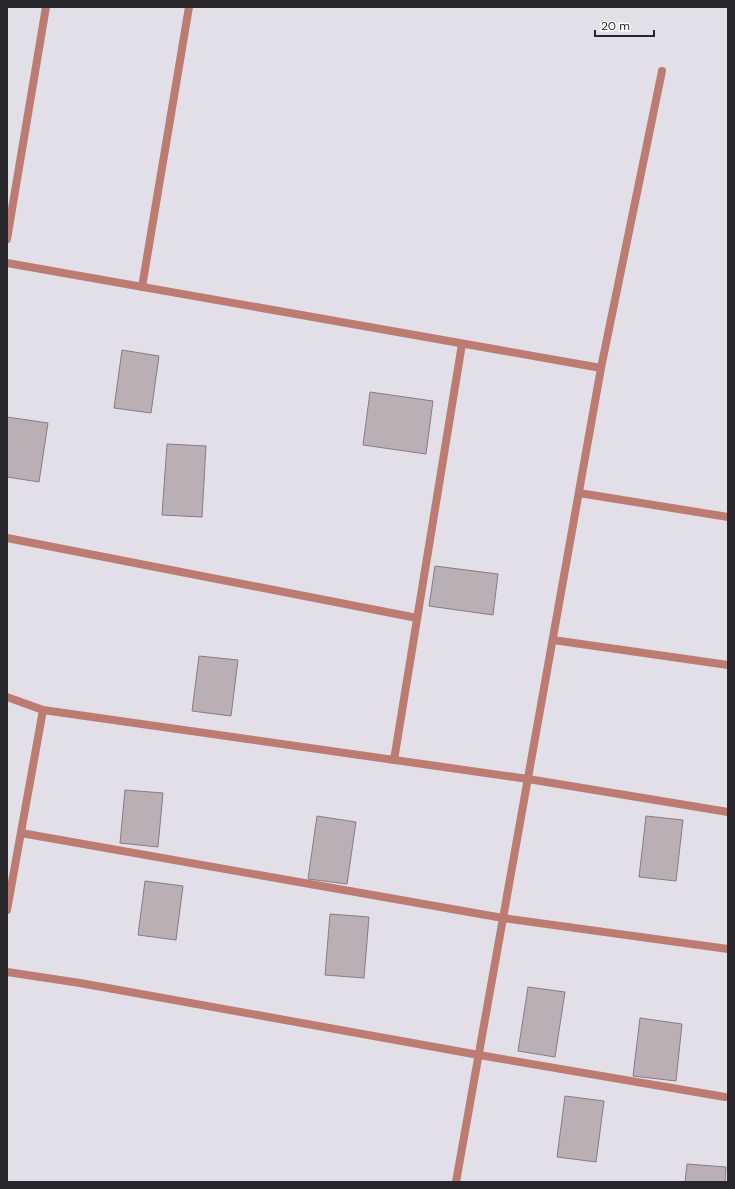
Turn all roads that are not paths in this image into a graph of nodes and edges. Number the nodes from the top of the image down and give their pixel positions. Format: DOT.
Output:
graph roads {
  1 [pos="46,7"];
  2 [pos="189,7"];
  3 [pos="662,71"];
  4 [pos="7,239"];
  5 [pos="7,263"];
  6 [pos="142,287"];
  7 [pos="462,344"];
  8 [pos="601,368"];
  9 [pos="579,493"];
  10 [pos="728,517"];
  11 [pos="7,538"];
  12 [pos="417,618"];
  13 [pos="553,640"];
  14 [pos="728,665"];
  15 [pos="7,696"];
  16 [pos="43,710"];
  17 [pos="394,760"];
  18 [pos="528,779"];
  19 [pos="728,812"];
  20 [pos="21,833"];
  21 [pos="7,910"];
  22 [pos="503,918"];
  23 [pos="728,950"];
  24 [pos="7,972"];
  25 [pos="479,1055"];
  26 [pos="725,1097"];
  27 [pos="456,1182"];
  1 -- 4 [label="street"];
  2 -- 6 [label="street"];
  3 -- 8 [label="street"];
  5 -- 6 [label="street"];
  6 -- 7 [label="street"];
  7 -- 8 [label="street"];
  7 -- 12 [label="street"];
  8 -- 9 [label="street"];
  9 -- 10 [label="street"];
  9 -- 13 [label="street"];
  11 -- 12 [label="street"];
  12 -- 17 [label="street"];
  13 -- 14 [label="street"];
  13 -- 18 [label="street"];
  15 -- 16 [label="street"];
  16 -- 17 [label="street"];
  16 -- 20 [label="street"];
  17 -- 18 [label="street"];
  18 -- 19 [label="street"];
  18 -- 22 [label="street"];
  20 -- 21 [label="street"];
  20 -- 22 [label="street"];
  22 -- 23 [label="street"];
  22 -- 25 [label="street"];
  24 -- 25 [label="street"];
  25 -- 26 [label="street"];
  25 -- 27 [label="street"];
}
